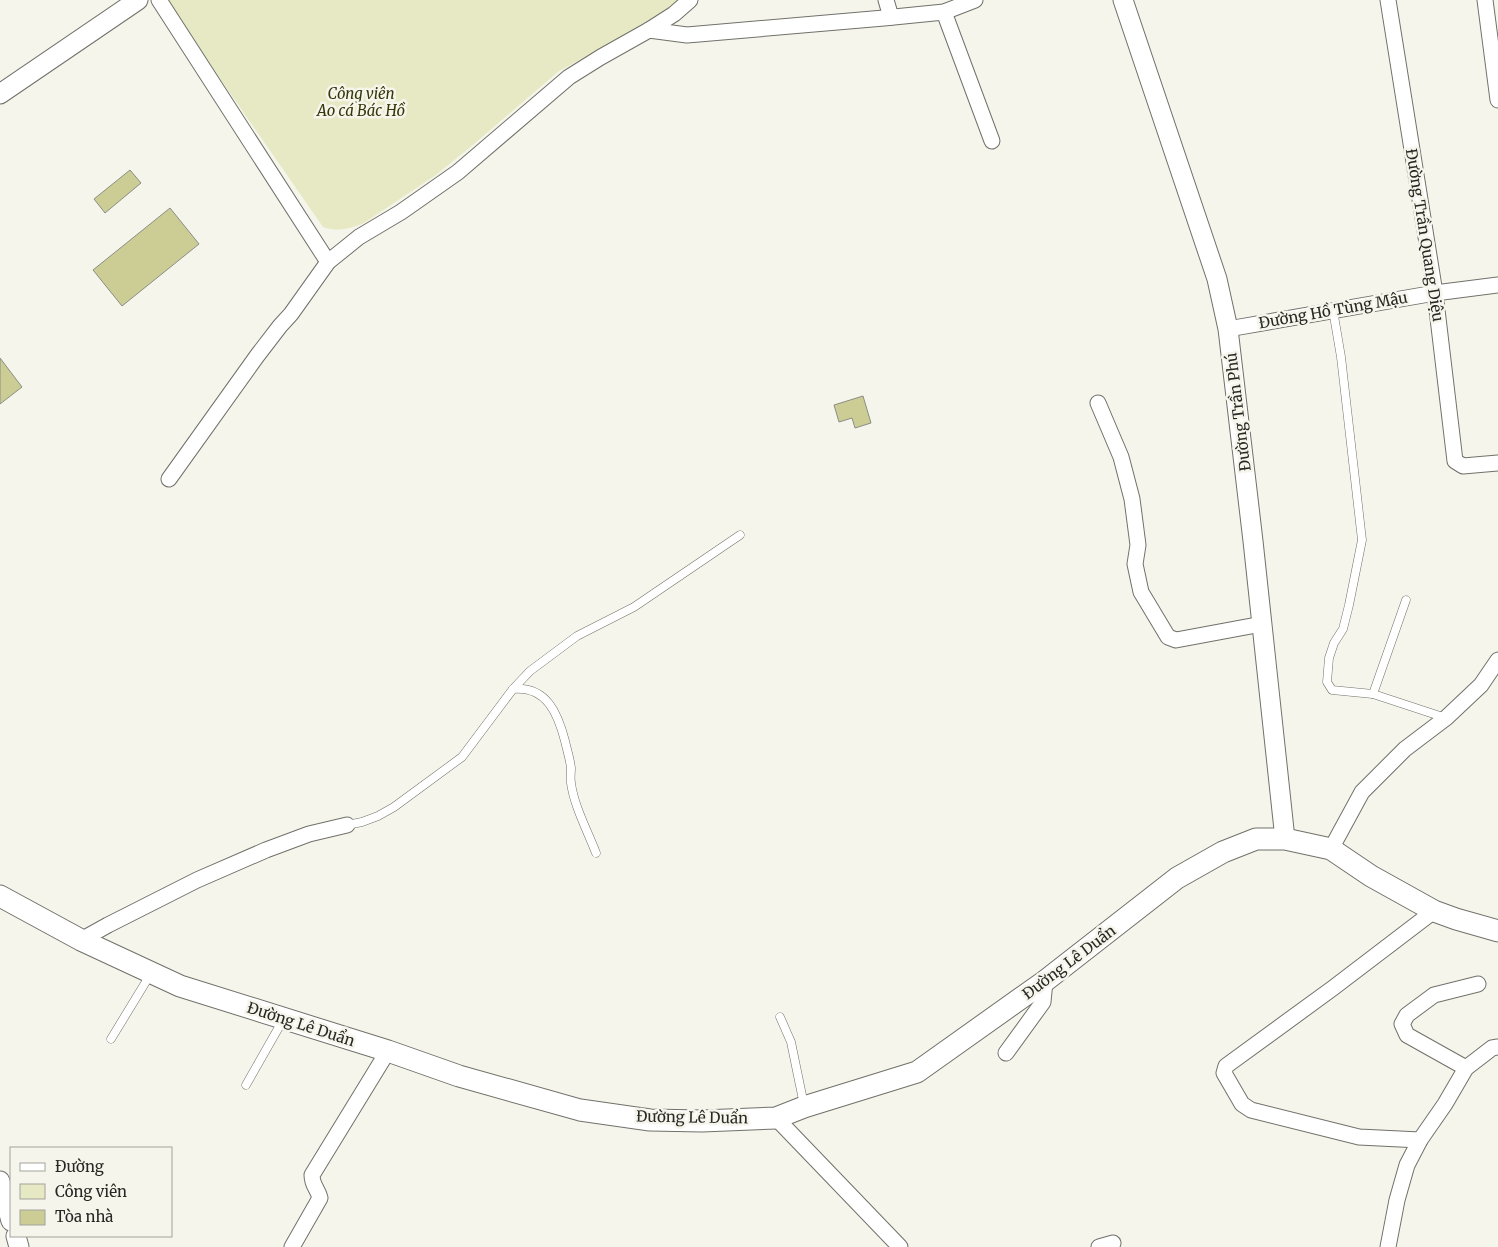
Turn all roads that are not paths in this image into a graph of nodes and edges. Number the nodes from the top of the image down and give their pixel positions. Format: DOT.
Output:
graph roads {
  1 [pos="138,0"];
  2 [pos="159,0"];
  3 [pos="690,0"];
  4 [pos="886,0"];
  5 [pos="975,0"];
  6 [pos="1122,0"];
  7 [pos="1388,0"];
  8 [pos="1485,0"];
  9 [pos="944,12"];
  10 [pos="891,17"];
  11 [pos="648,30"];
  12 [pos="0,94"];
  13 [pos="1498,100"];
  14 [pos="992,141"];
  15 [pos="328,262"];
  16 [pos="1498,285"];
  17 [pos="1435,293"];
  18 [pos="1333,310"];
  19 [pos="1228,329"];
  20 [pos="1098,404"];
  21 [pos="1498,463"];
  22 [pos="169,479"];
  23 [pos="740,536"];
  24 [pos="1406,600"];
  25 [pos="1262,624"];
  26 [pos="1498,660"];
  27 [pos="513,690"];
  28 [pos="1374,694"];
  29 [pos="1446,718"];
  30 [pos="348,825"];
  31 [pos="1284,839"];
  32 [pos="1331,849"];
  33 [pos="596,853"];
  34 [pos="0,896"];
  35 [pos="1434,911"];
  36 [pos="1498,931"];
  37 [pos="81,940"];
  38 [pos="151,973"];
  39 [pos="1046,981"];
  40 [pos="1478,984"];
  41 [pos="780,1017"];
  42 [pos="284,1018"];
  43 [pos="111,1040"];
  44 [pos="1498,1047"];
  45 [pos="388,1051"];
  46 [pos="1006,1053"];
  47 [pos="1466,1068"];
  48 [pos="246,1085"];
  49 [pos="804,1107"];
  50 [pos="776,1118"];
  51 [pos="1420,1140"];
  52 [pos="0,1181"];
  53 [pos="10,1217"];
  54 [pos="292,1247"];
  55 [pos="900,1247"];
  56 [pos="1388,1247"];
  1 -- 12 [label="street"];
  2 -- 15 [label="street"];
  3 -- 11 [label="street"];
  4 -- 10 [label="street"];
  5 -- 9 [label="street"];
  6 -- 19 [label="street, Đường Trần Phú"];
  7 -- 17 [label="street, Đường Trần Quang Diệu"];
  8 -- 13 [label="street"];
  9 -- 10 [label="street"];
  9 -- 14 [label="street"];
  10 -- 11 [label="street"];
  11 -- 15 [label="street"];
  15 -- 22 [label="street"];
  16 -- 17 [label="street, Đường Hồ Tùng Mậu"];
  17 -- 18 [label="street, Đường Hồ Tùng Mậu"];
  17 -- 21 [label="street, Đường Trần Quang Diệu"];
  18 -- 19 [label="street, Đường Hồ Tùng Mậu"];
  18 -- 28 [label="lane"];
  19 -- 25 [label="street, Đường Trần Phú"];
  20 -- 25 [label="street"];
  23 -- 27 [label="lane"];
  24 -- 28 [label="lane"];
  25 -- 31 [label="street, Đường Trần Phú"];
  26 -- 29 [label="street"];
  27 -- 30 [label="lane"];
  27 -- 33 [label="lane"];
  28 -- 29 [label="lane"];
  29 -- 32 [label="street"];
  30 -- 37 [label="street"];
  31 -- 32 [label="main road, Đường Lê Duẩn"];
  31 -- 39 [label="main road, Đường Lê Duẩn"];
  32 -- 35 [label="main road"];
  34 -- 37 [label="main road, Đường Lê Duẩn"];
  35 -- 36 [label="main road"];
  35 -- 51 [label="street"];
  37 -- 38 [label="main road, Đường Lê Duẩn"];
  38 -- 42 [label="main road, Đường Lê Duẩn"];
  38 -- 43 [label="lane"];
  39 -- 46 [label="street"];
  39 -- 49 [label="main road, Đường Lê Duẩn"];
  40 -- 47 [label="street"];
  41 -- 49 [label="lane"];
  42 -- 45 [label="main road, Đường Lê Duẩn"];
  42 -- 48 [label="lane"];
  44 -- 47 [label="street"];
  45 -- 50 [label="main road, Đường Lê Duẩn"];
  45 -- 54 [label="street"];
  47 -- 51 [label="street"];
  49 -- 50 [label="main road, Đường Lê Duẩn"];
  50 -- 55 [label="street"];
  51 -- 56 [label="street"];
  52 -- 53 [label="street"];
}
